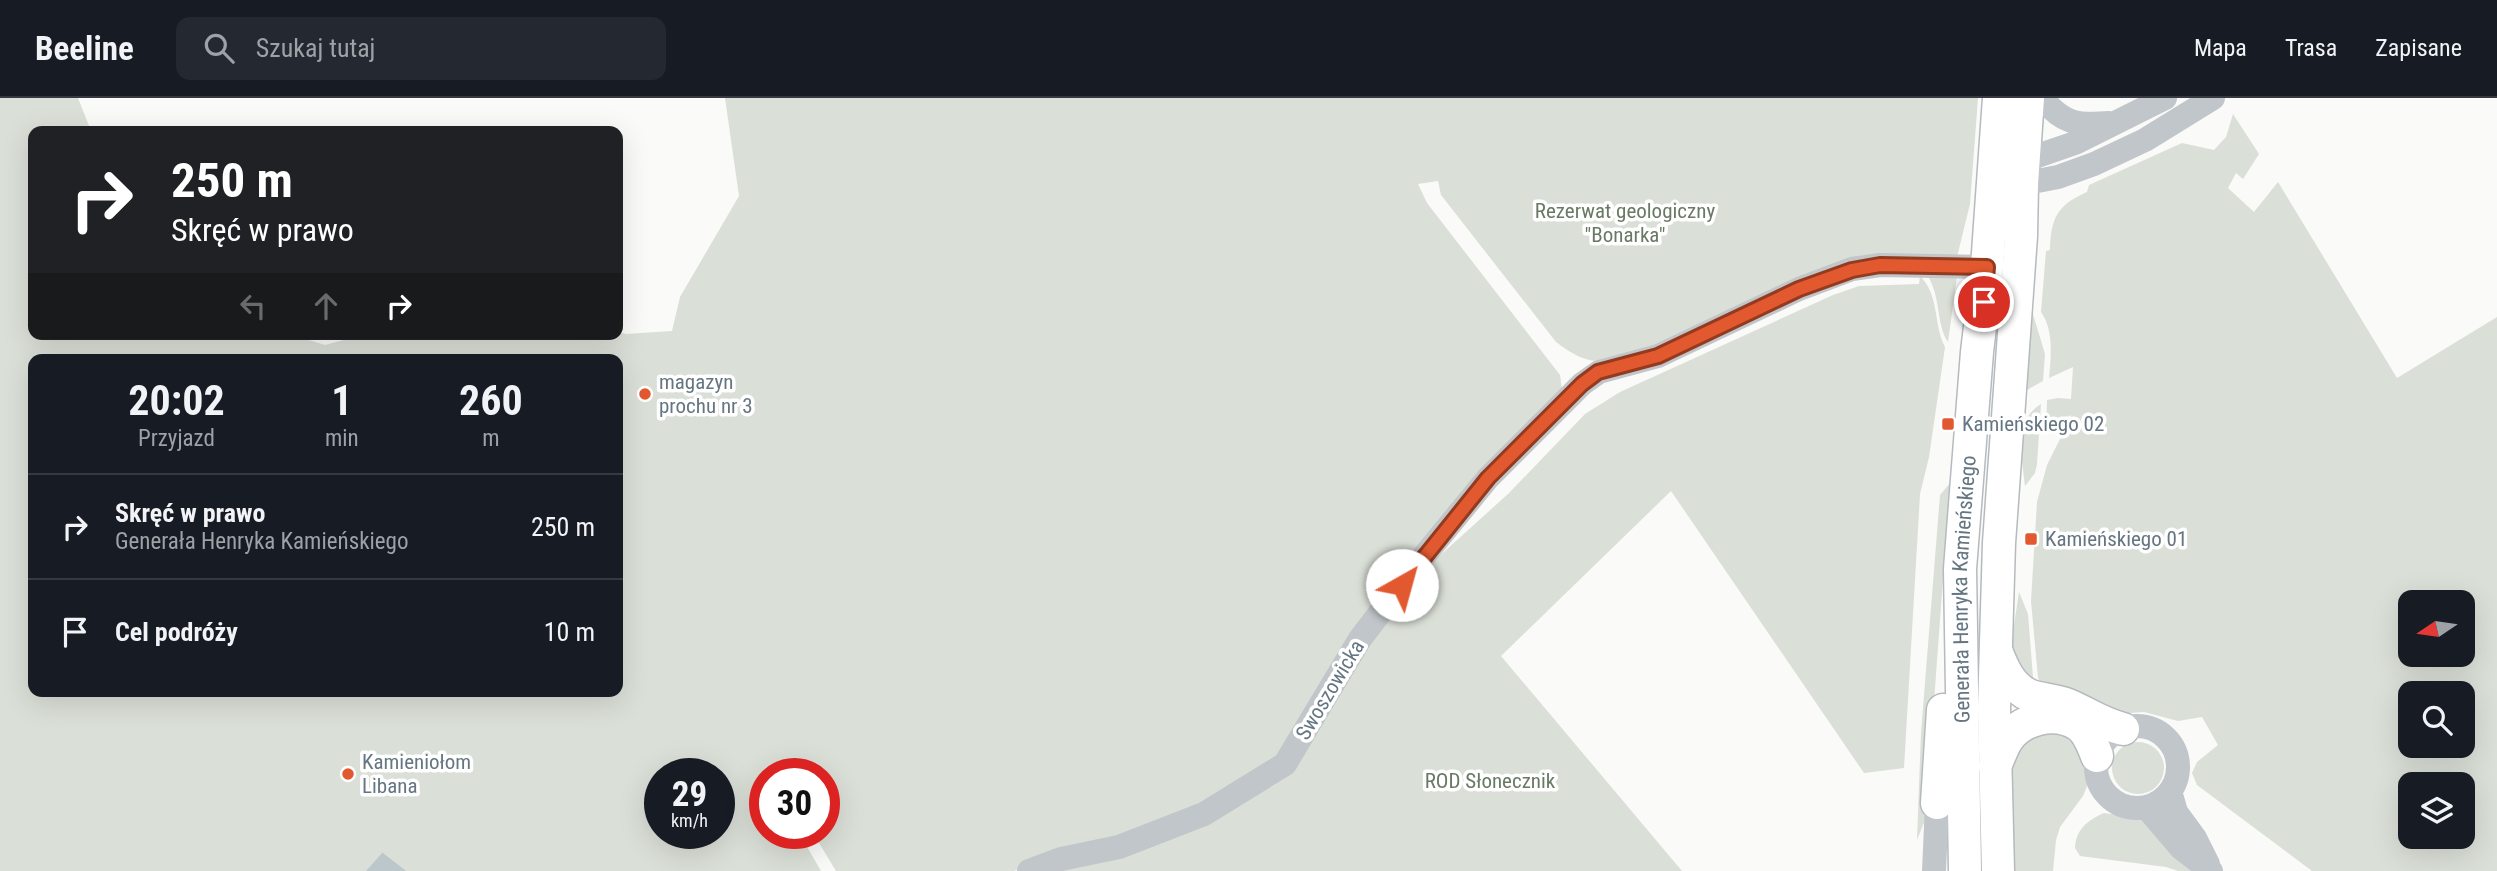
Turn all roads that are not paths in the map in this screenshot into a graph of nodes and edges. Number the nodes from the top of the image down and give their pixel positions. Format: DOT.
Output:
graph roads {
  1 [pos="1998,98"];
  2 [pos="2028,98"];
  3 [pos="2042,98"];
  4 [pos="2165,98"];
  5 [pos="2213,98"];
  6 [pos="2119,121"];
  7 [pos="2013,172"];
  8 [pos="1987,267"];
  9 [pos="1960,569"];
  10 [pos="1995,649"];
  11 [pos="2123,729"];
  12 [pos="2097,757"];
  13 [pos="1995,766"];
  14 [pos="2170,791"];
  15 [pos="1937,803"];
  16 [pos="2146,807"];
  17 [pos="1029,871"];
  18 [pos="1934,871"];
  19 [pos="1965,871"];
  20 [pos="1998,871"];
  21 [pos="2211,871"];
  1 -- 7 [label="main road, Generała Henryka Kamieńskiego"];
  2 -- 7 [label="main road, Generała Henryka Kamieńskiego"];
  3 -- 6 [label="street"];
  4 -- 6 [label="street"];
  5 -- 7 [label="street"];
  6 -- 7 [label="street"];
  7 -- 8 [label="main road, Generała Henryka Kamieńskiego"];
  7 -- 10 [label="main road, Generała Henryka Kamieńskiego"];
  8 -- 9 [label="main road, Generała Henryka Kamieńskiego"];
  8 -- 17 [label="street, Swoszowicka"];
  9 -- 15 [label="main road"];
  9 -- 19 [label="main road, Generała Henryka Kamieńskiego"];
  10 -- 11 [label="main road"];
  10 -- 13 [label="main road, Generała Henryka Kamieńskiego"];
  11 -- 12 [label="street"];
  11 -- 14 [label="street"];
  12 -- 13 [label="main road"];
  12 -- 16 [label="street"];
  13 -- 20 [label="main road, Generała Henryka Kamieńskiego"];
  14 -- 16 [label="street"];
  14 -- 21 [label="street"];
  15 -- 18 [label="street"];
  16 -- 21 [label="street"];
}
